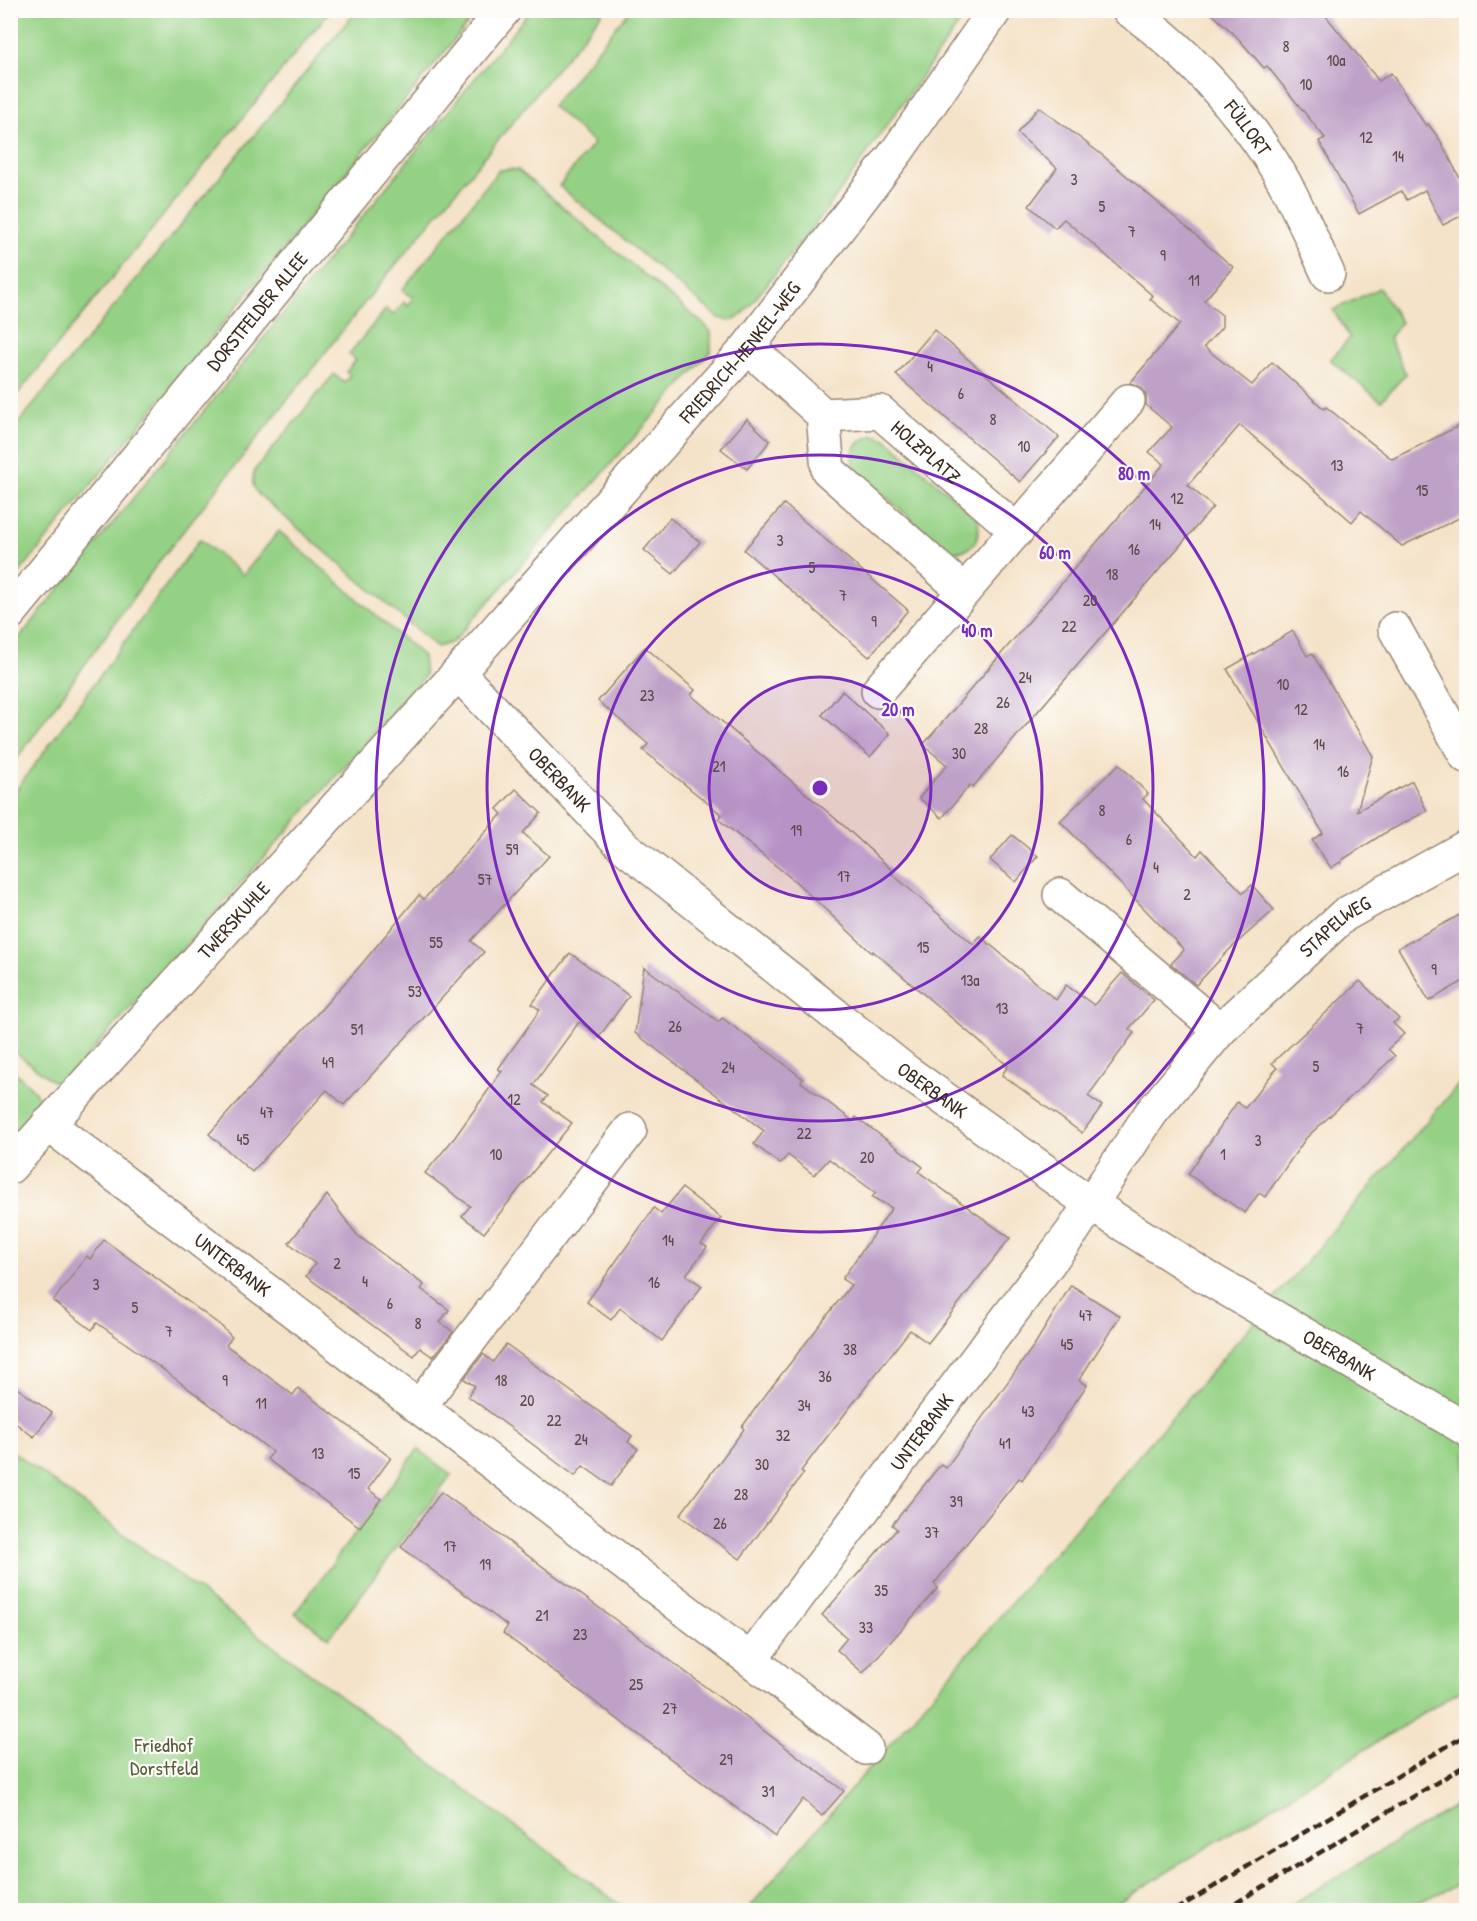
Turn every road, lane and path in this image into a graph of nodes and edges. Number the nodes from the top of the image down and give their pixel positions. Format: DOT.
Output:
graph roads {
  1 [pos="504,10"];
  2 [pos="994,10"];
  3 [pos="1129,10"];
  4 [pos="1328,274"];
  5 [pos="748,347"];
  6 [pos="1128,401"];
  7 [pos="824,415"];
  8 [pos="1017,531"];
  9 [pos="964,591"];
  10 [pos="10,613"];
  11 [pos="1395,629"];
  12 [pos="458,673"];
  13 [pos="878,691"];
  14 [pos="1467,756"];
  15 [pos="1467,847"];
  16 [pos="1060,895"];
  17 [pos="1220,1030"];
  18 [pos="48,1124"];
  19 [pos="630,1130"];
  20 [pos="10,1167"];
  21 [pos="1091,1204"];
  22 [pos="419,1407"];
  23 [pos="1467,1429"];
  24 [pos="751,1659"];
  25 [pos="866,1748"];
  1 -- 10 [label="street, DORSTFELDER ALLEE"];
  2 -- 5 [label="street, FRIEDRICH-HENKEL-WEG"];
  3 -- 4 [label="street, FÜLLORT"];
  5 -- 7 [label="street"];
  5 -- 12 [label="street, FRIEDRICH-HENKEL-WEG"];
  6 -- 8 [label="street"];
  7 -- 8 [label="street, HOLZPLATZ"];
  7 -- 9 [label="street"];
  8 -- 9 [label="street"];
  9 -- 13 [label="street"];
  11 -- 14 [label="street"];
  12 -- 18 [label="street, TWERSKUHLE"];
  12 -- 21 [label="street, OBERBANK"];
  15 -- 17 [label="street, STAPELWEG"];
  16 -- 17 [label="street"];
  17 -- 21 [label="street, STAPELWEG"];
  18 -- 20 [label="street, TWERSKUHLE"];
  18 -- 22 [label="street, UNTERBANK"];
  19 -- 22 [label="street"];
  21 -- 23 [label="street, OBERBANK"];
  21 -- 24 [label="street, UNTERBANK"];
  22 -- 24 [label="street, UNTERBANK"];
  24 -- 25 [label="street, UNTERBANK"];
}
